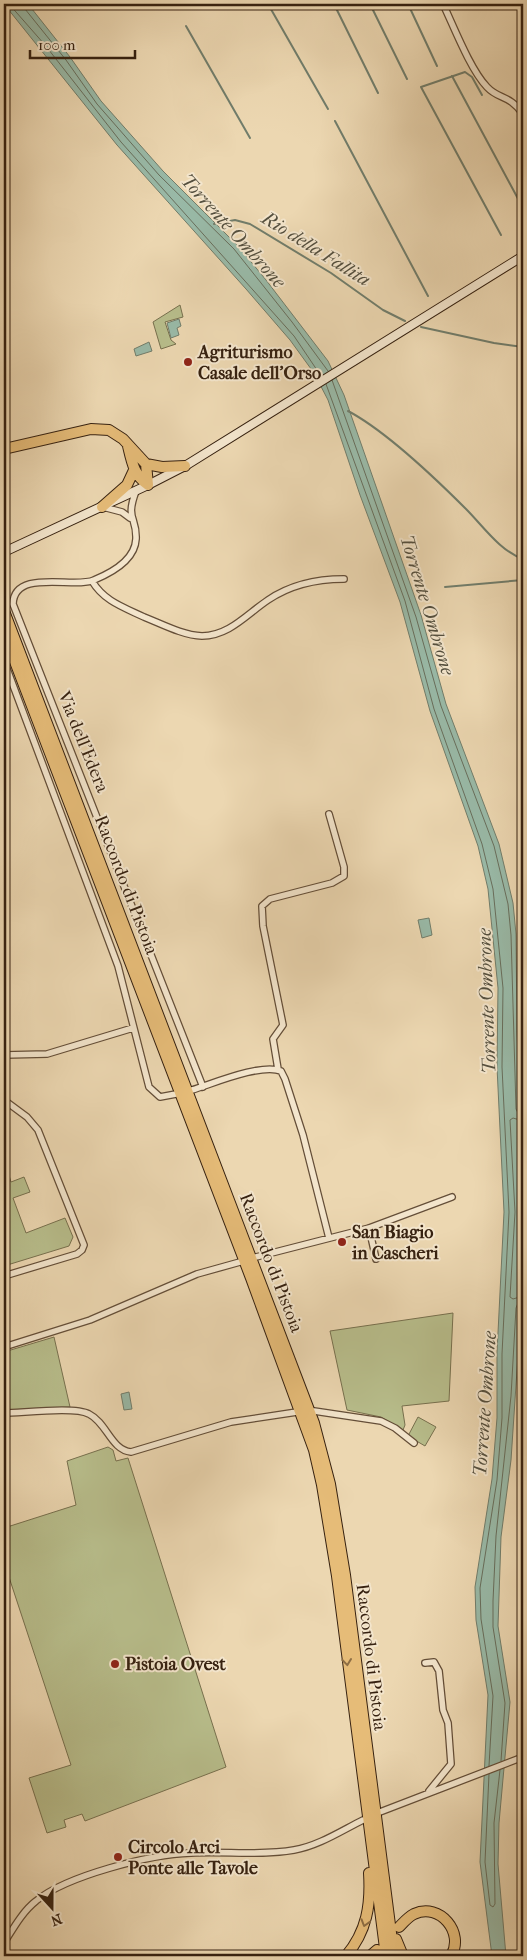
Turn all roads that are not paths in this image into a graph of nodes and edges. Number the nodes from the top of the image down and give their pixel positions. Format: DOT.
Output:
graph roads {
  1 [pos="443,4"];
  2 [pos="523,114"];
  3 [pos="523,256"];
  4 [pos="127,443"];
  5 [pos="4,449"];
  6 [pos="146,464"];
  7 [pos="184,466"];
  8 [pos="134,470"];
  9 [pos="148,485"];
  10 [pos="136,491"];
  11 [pos="102,507"];
  12 [pos="130,518"];
  13 [pos="4,552"];
  14 [pos="344,579"];
  15 [pos="92,581"];
  16 [pos="4,611"];
  17 [pos="4,633"];
  18 [pos="4,661"];
  19 [pos="329,814"];
  20 [pos="133,1028"];
  21 [pos="4,1054"];
  22 [pos="278,1070"];
  23 [pos="203,1087"];
  24 [pos="192,1090"];
  25 [pos="176,1094"];
  26 [pos="4,1100"];
  27 [pos="452,1197"];
  28 [pos="369,1228"];
  29 [pos="329,1238"];
  30 [pos="256,1257"];
  31 [pos="376,1259"];
  32 [pos="240,1262"];
  33 [pos="4,1276"];
  34 [pos="4,1347"];
  35 [pos="314,1411"];
  36 [pos="297,1412"];
  37 [pos="4,1413"];
  38 [pos="414,1443"];
  39 [pos="425,1663"];
  40 [pos="523,1757"];
  41 [pos="427,1792"];
  42 [pos="380,1812"];
  43 [pos="363,1820"];
  44 [pos="371,1840"];
  45 [pos="386,1899"];
  46 [pos="399,1927"];
  47 [pos="4,1943"];
  48 [pos="346,1956"];
  49 [pos="386,1956"];
  50 [pos="394,1956"];
  51 [pos="403,1956"];
  52 [pos="451,1956"];
  1 -- 2 [label="street"];
  3 -- 7 [label="main road"];
  4 -- 5 [label="highway"];
  4 -- 6 [label="highway"];
  4 -- 8 [label="highway"];
  6 -- 7 [label="highway"];
  6 -- 9 [label="highway"];
  7 -- 9 [label="main road"];
  8 -- 9 [label="highway"];
  8 -- 11 [label="highway"];
  9 -- 10 [label="main road"];
  10 -- 11 [label="main road"];
  10 -- 12 [label="street"];
  11 -- 12 [label="street"];
  11 -- 13 [label="main road"];
  12 -- 15 [label="street"];
  14 -- 15 [label="street"];
  15 -- 23 [label="street, Via dell'Edera"];
  16 -- 45 [label="highway, Raccordo di Pistoia"];
  17 -- 44 [label="highway, Raccordo di Pistoia, one-way"];
  18 -- 20 [label="street"];
  19 -- 22 [label="street"];
  20 -- 21 [label="street"];
  20 -- 25 [label="street"];
  22 -- 23 [label="street"];
  22 -- 29 [label="street"];
  23 -- 24 [label="street"];
  26 -- 33 [label="street"];
  27 -- 28 [label="street"];
  28 -- 29 [label="street"];
  28 -- 31 [label="street"];
  29 -- 30 [label="street"];
  32 -- 34 [label="street"];
  35 -- 38 [label="street"];
  36 -- 37 [label="street"];
  39 -- 41 [label="street"];
  40 -- 41 [label="street"];
  41 -- 42 [label="street"];
  43 -- 47 [label="street"];
  44 -- 48 [label="highway, one-way"];
  44 -- 49 [label="highway, Raccordo di Pistoia"];
  45 -- 50 [label="highway, Raccordo di Pistoia"];
  45 -- 51 [label="highway"];
  46 -- 52 [label="highway"];
}
